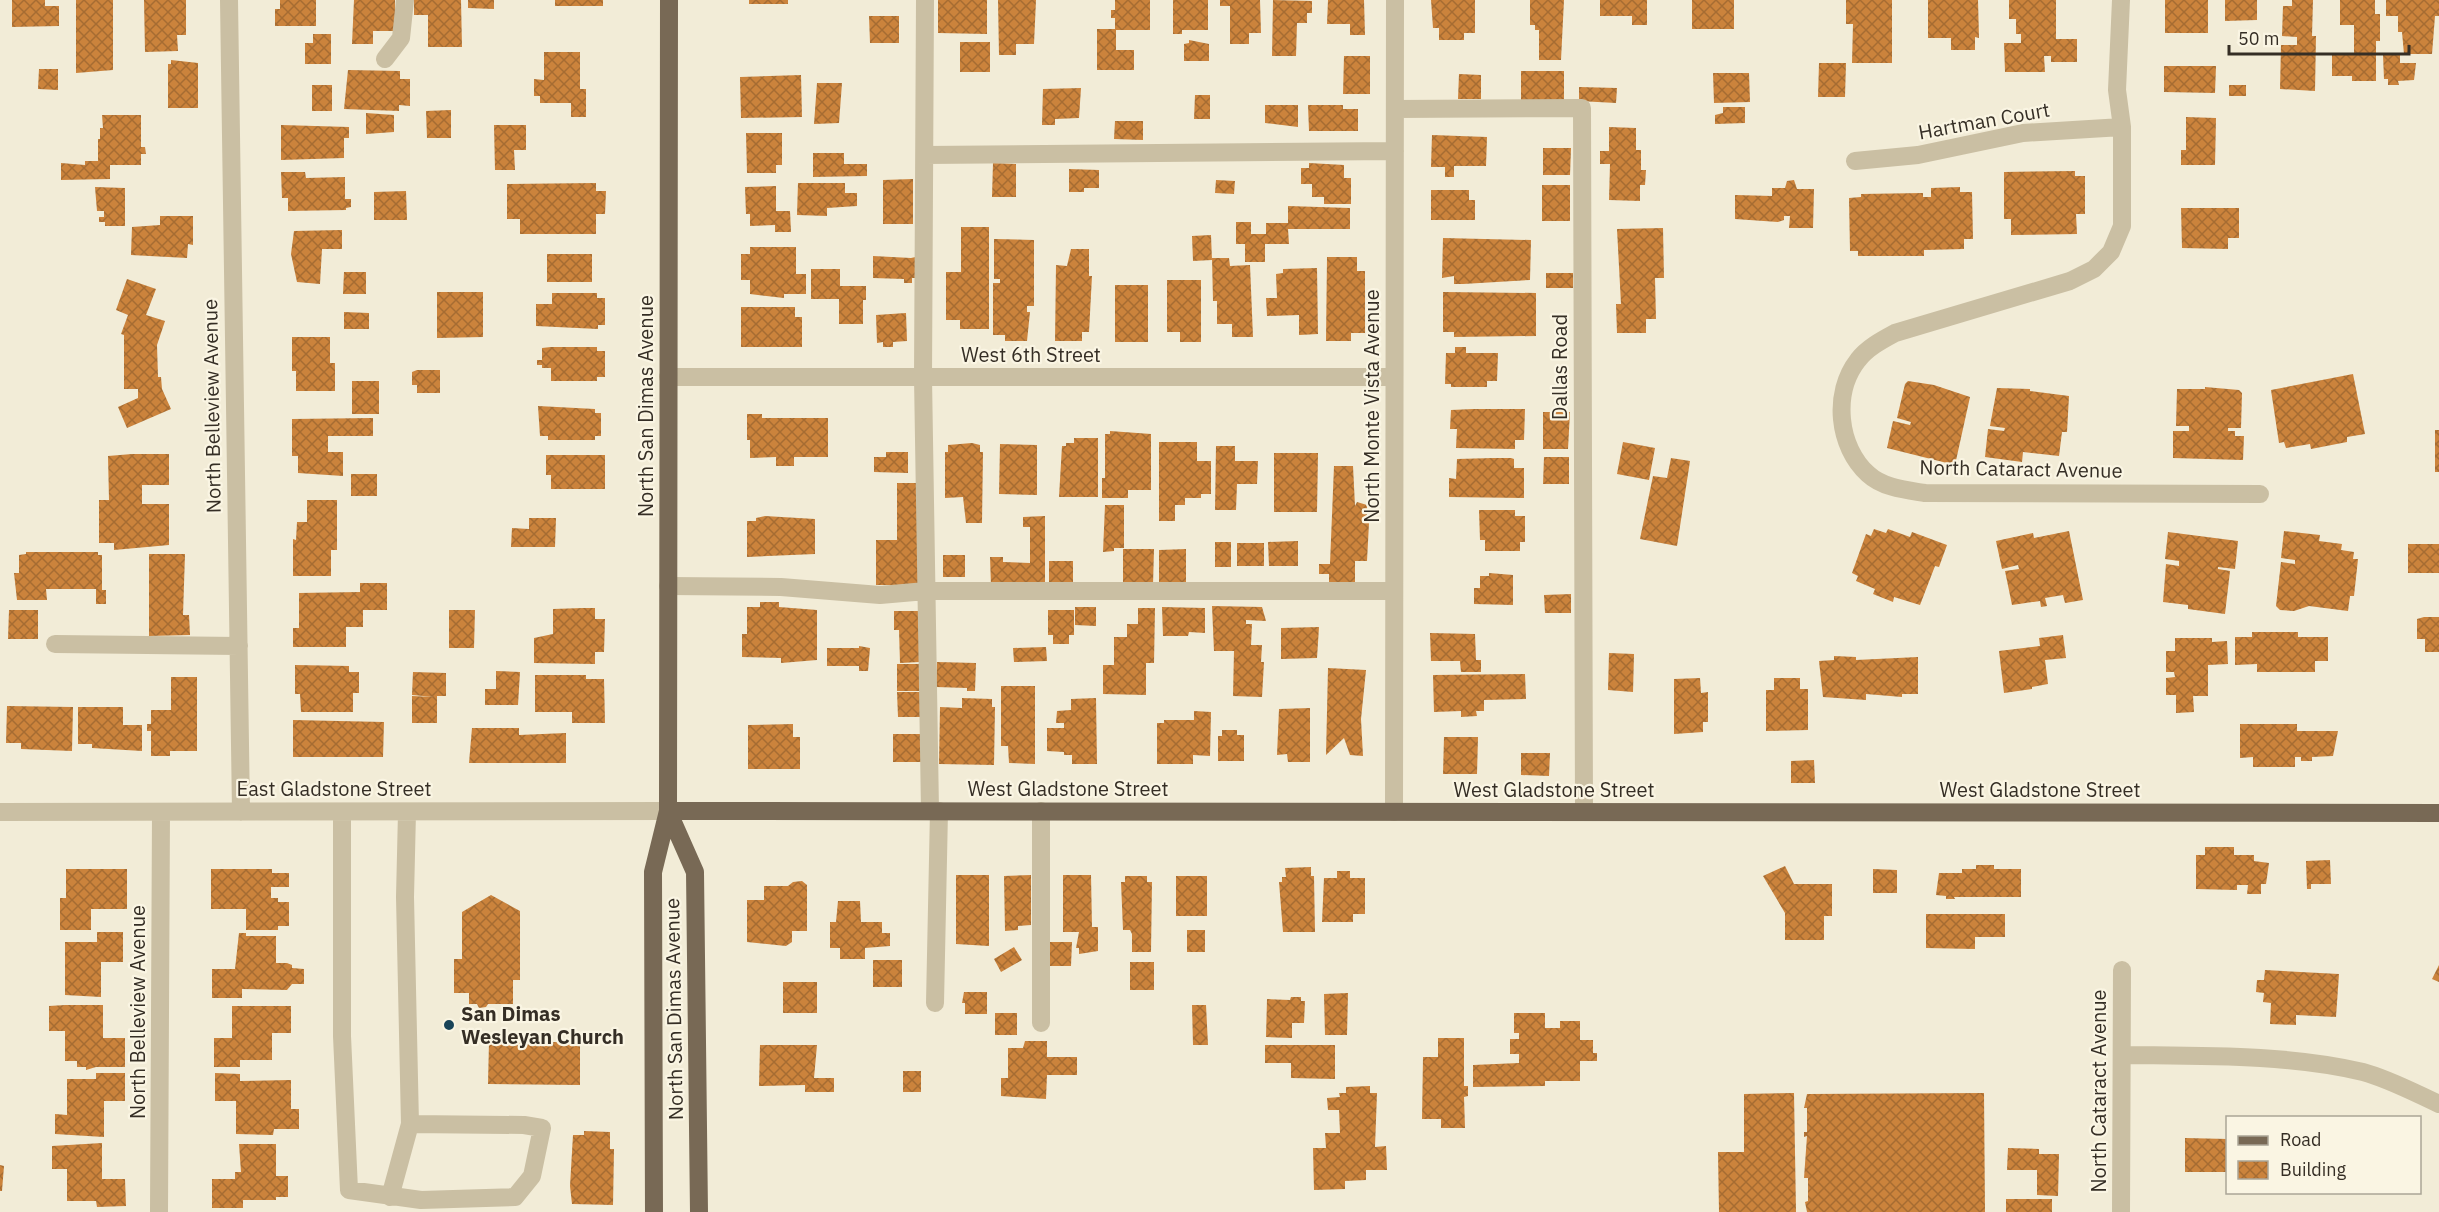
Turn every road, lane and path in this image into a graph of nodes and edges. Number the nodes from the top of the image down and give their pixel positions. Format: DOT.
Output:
graph roads {
  1 [pos="229,0"];
  2 [pos="405,0"];
  3 [pos="669,0"];
  4 [pos="926,0"];
  5 [pos="1395,0"];
  6 [pos="2121,0"];
  7 [pos="385,59"];
  8 [pos="1395,109"];
  9 [pos="2121,127"];
  10 [pos="1395,151"];
  11 [pos="925,154"];
  12 [pos="1855,160"];
  13 [pos="668,377"];
  14 [pos="923,377"];
  15 [pos="1394,377"];
  16 [pos="2260,494"];
  17 [pos="668,586"];
  18 [pos="926,591"];
  19 [pos="1394,591"];
  20 [pos="56,644"];
  21 [pos="239,646"];
  22 [pos="668,811"];
  23 [pos="934,811"];
  24 [pos="1041,811"];
  25 [pos="0,812"];
  26 [pos="161,812"];
  27 [pos="241,812"];
  28 [pos="342,812"];
  29 [pos="407,812"];
  30 [pos="1394,812"];
  31 [pos="1584,812"];
  32 [pos="2439,813"];
  33 [pos="2122,970"];
  34 [pos="935,1003"];
  35 [pos="1041,1023"];
  36 [pos="2122,1055"];
  37 [pos="2439,1104"];
  38 [pos="410,1124"];
  39 [pos="390,1197"];
  40 [pos="159,1212"];
  41 [pos="654,1212"];
  42 [pos="699,1212"];
  43 [pos="2121,1212"];
  1 -- 21 [label="street, North Belleview Avenue"];
  2 -- 7 [label="street"];
  3 -- 13 [label="main road, North San Dimas Avenue"];
  4 -- 11 [label="street"];
  5 -- 8 [label="street, North Monte Vista Avenue"];
  6 -- 9 [label="street, North Cataract Avenue"];
  8 -- 10 [label="street, North Monte Vista Avenue"];
  8 -- 31 [label="street, Dallas Road"];
  9 -- 12 [label="street, Hartman Court"];
  9 -- 16 [label="street, North Cataract Avenue"];
  10 -- 11 [label="street"];
  10 -- 15 [label="street, North Monte Vista Avenue"];
  11 -- 14 [label="street"];
  13 -- 14 [label="street, West 6th Street"];
  13 -- 17 [label="main road, North San Dimas Avenue"];
  14 -- 15 [label="street, West 6th Street"];
  14 -- 18 [label="street"];
  15 -- 19 [label="street, North Monte Vista Avenue"];
  17 -- 18 [label="street"];
  17 -- 22 [label="main road, North San Dimas Avenue"];
  18 -- 19 [label="street"];
  18 -- 23 [label="street"];
  19 -- 30 [label="street, North Monte Vista Avenue"];
  20 -- 21 [label="street"];
  21 -- 27 [label="street, North Belleview Avenue"];
  22 -- 23 [label="main road, West Gladstone Street"];
  22 -- 29 [label="street, East Gladstone Street"];
  22 -- 41 [label="main road, North San Dimas Avenue"];
  22 -- 42 [label="main road, North San Dimas Avenue"];
  23 -- 24 [label="main road, West Gladstone Street"];
  23 -- 34 [label="street"];
  24 -- 30 [label="main road, West Gladstone Street"];
  24 -- 35 [label="street"];
  25 -- 26 [label="street, East Gladstone Street"];
  26 -- 27 [label="street, East Gladstone Street"];
  26 -- 40 [label="street, North Belleview Avenue"];
  27 -- 28 [label="street, East Gladstone Street"];
  28 -- 29 [label="street, East Gladstone Street"];
  28 -- 39 [label="street"];
  29 -- 38 [label="street"];
  30 -- 31 [label="main road, West Gladstone Street"];
  31 -- 32 [label="main road, West Gladstone Street"];
  33 -- 36 [label="street, North Cataract Avenue"];
  36 -- 37 [label="street"];
  36 -- 43 [label="street, North Cataract Avenue"];
  38 -- 39 [label="street"];
  38 -- 39 [label="street"];
}
